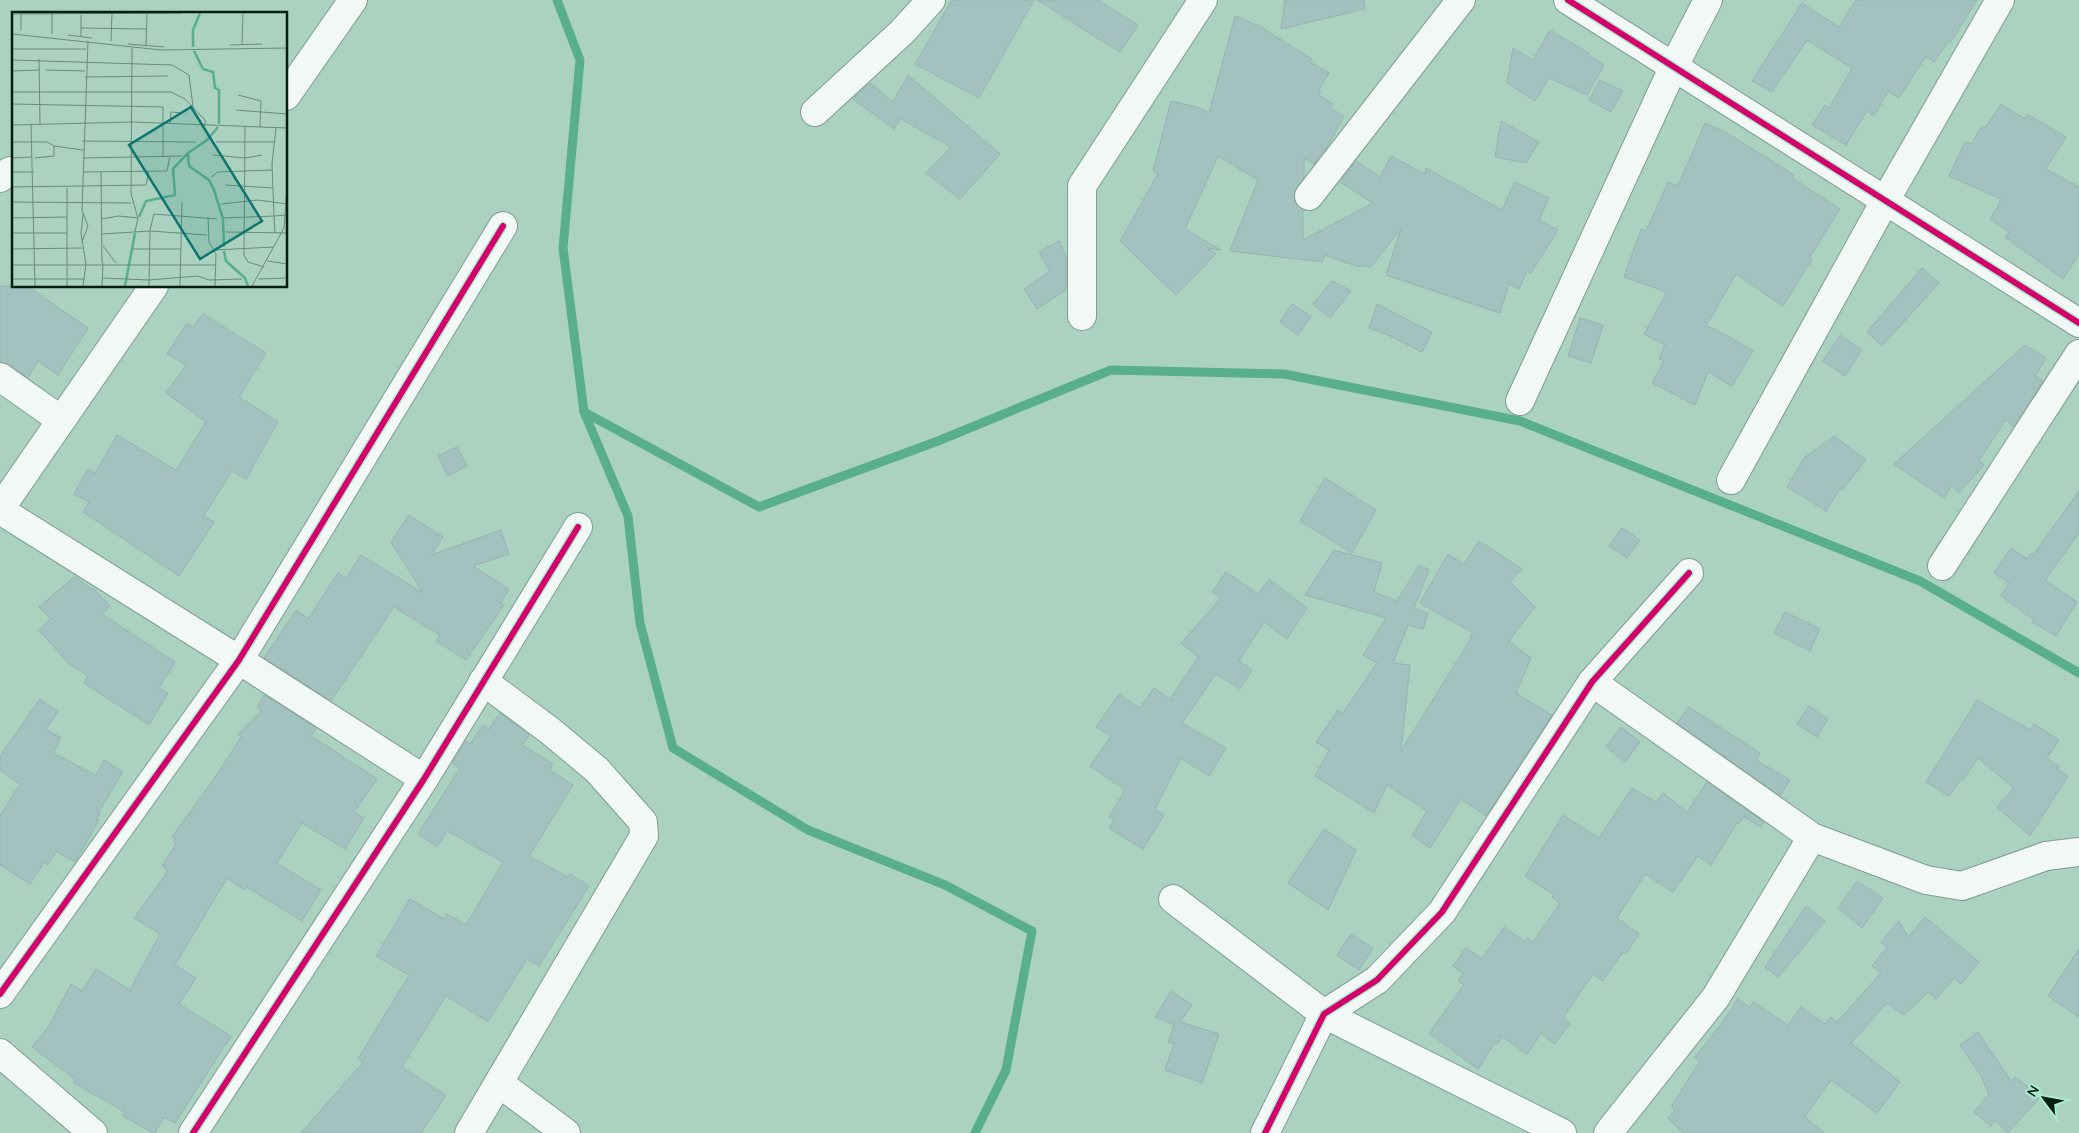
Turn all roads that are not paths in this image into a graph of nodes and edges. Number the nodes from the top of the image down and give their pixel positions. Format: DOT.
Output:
graph roads {
  1 [pos="353,0"];
  2 [pos="931,0"];
  3 [pos="1204,0"];
  4 [pos="1461,0"];
  5 [pos="1568,0"];
  6 [pos="1708,0"];
  7 [pos="2000,0"];
  8 [pos="1673,68"];
  9 [pos="288,93"];
  10 [pos="815,112"];
  11 [pos="1309,196"];
  12 [pos="1885,201"];
  13 [pos="503,226"];
  14 [pos="153,288"];
  15 [pos="1082,316"];
  16 [pos="2079,323"];
  17 [pos="2079,354"];
  18 [pos="0,377"];
  19 [pos="1520,401"];
  20 [pos="61,420"];
  21 [pos="1731,480"];
  22 [pos="0,510"];
  23 [pos="578,527"];
  24 [pos="1942,566"];
  25 [pos="1689,573"];
  26 [pos="239,660"];
  27 [pos="484,681"];
  28 [pos="1592,682"];
  29 [pos="424,779"];
  30 [pos="1812,837"];
  31 [pos="2079,852"];
  32 [pos="1173,899"];
  33 [pos="0,994"];
  34 [pos="1324,1014"];
  35 [pos="0,1053"];
  36 [pos="499,1083"];
  37 [pos="93,1133"];
  38 [pos="193,1133"];
  39 [pos="469,1133"];
  40 [pos="566,1133"];
  41 [pos="1265,1133"];
  42 [pos="1562,1133"];
  43 [pos="1608,1133"];
  1 -- 9 [label="street"];
  2 -- 10 [label="street"];
  3 -- 15 [label="street"];
  4 -- 11 [label="street"];
  5 -- 8 [label="street"];
  6 -- 8 [label="street"];
  7 -- 12 [label="street"];
  8 -- 12 [label="street"];
  8 -- 19 [label="street"];
  12 -- 16 [label="street"];
  12 -- 21 [label="street"];
  13 -- 26 [label="street"];
  14 -- 20 [label="street"];
  17 -- 24 [label="street"];
  18 -- 20 [label="street"];
  20 -- 22 [label="street"];
  22 -- 26 [label="street"];
  23 -- 27 [label="street"];
  25 -- 28 [label="street"];
  26 -- 29 [label="street"];
  26 -- 33 [label="street"];
  27 -- 29 [label="street"];
  27 -- 36 [label="street"];
  28 -- 30 [label="street"];
  28 -- 34 [label="street"];
  29 -- 38 [label="street"];
  30 -- 31 [label="street"];
  30 -- 43 [label="street"];
  32 -- 34 [label="street"];
  34 -- 41 [label="street"];
  34 -- 42 [label="street"];
  35 -- 37 [label="street"];
  36 -- 39 [label="street"];
  36 -- 40 [label="street"];
}
